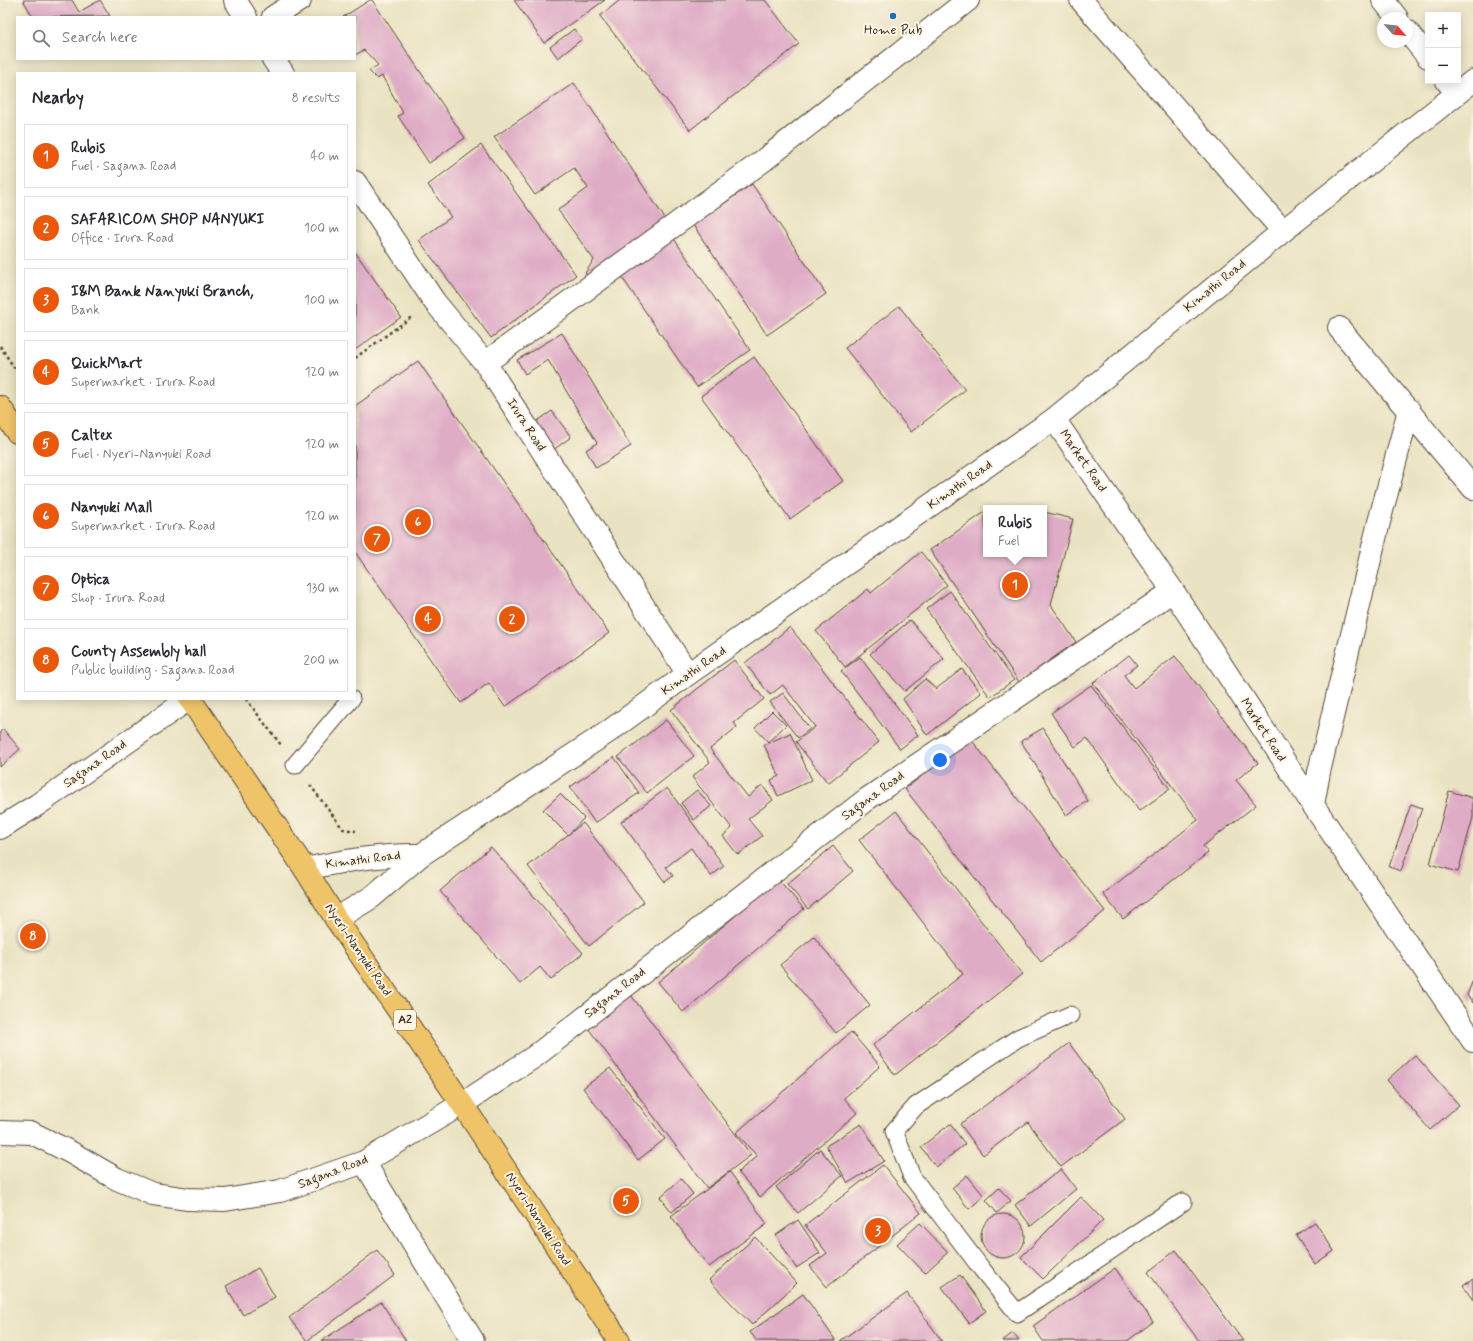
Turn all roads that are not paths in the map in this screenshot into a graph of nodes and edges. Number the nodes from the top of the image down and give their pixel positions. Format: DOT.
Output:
graph roads {
  1 [pos="235,0"];
  2 [pos="300,0"];
  3 [pos="968,0"];
  4 [pos="1081,0"];
  5 [pos="1383,0"];
  6 [pos="1392,12"];
  7 [pos="245,16"];
  8 [pos="275,16"];
  9 [pos="1413,38"];
  10 [pos="1425,53"];
  11 [pos="274,60"];
  12 [pos="282,72"];
  13 [pos="1459,85"];
  14 [pos="356,183"];
  15 [pos="1283,231"];
  16 [pos="1339,328"];
  17 [pos="485,363"];
  18 [pos="0,407"];
  19 [pos="1408,410"];
  20 [pos="1054,419"];
  21 [pos="16,431"];
  22 [pos="1473,488"];
  23 [pos="1173,591"];
  24 [pos="688,674"];
  25 [pos="188,700"];
  26 [pos="190,700"];
  27 [pos="350,700"];
  28 [pos="295,765"];
  29 [pos="1313,805"];
  30 [pos="0,828"];
  31 [pos="421,855"];
  32 [pos="305,869"];
  33 [pos="336,919"];
  34 [pos="1070,1015"];
  35 [pos="1473,1041"];
  36 [pos="462,1104"];
  37 [pos="0,1132"];
  38 [pos="364,1162"];
  39 [pos="1183,1202"];
  40 [pos="473,1341"];
  41 [pos="619,1341"];
  1 -- 7 [label="street"];
  2 -- 8 [label="street"];
  3 -- 17 [label="street"];
  4 -- 15 [label="street"];
  5 -- 6 [label="street"];
  9 -- 10 [label="street"];
  11 -- 12 [label="street"];
  13 -- 15 [label="street, Kimathi Road"];
  14 -- 17 [label="street, Irura Road"];
  15 -- 20 [label="street, Kimathi Road"];
  16 -- 19 [label="street"];
  17 -- 24 [label="street, Irura Road"];
  18 -- 21 [label="highway"];
  19 -- 22 [label="street"];
  19 -- 29 [label="street"];
  20 -- 23 [label="street, Market Road"];
  20 -- 24 [label="street, Kimathi Road"];
  23 -- 29 [label="street, Market Road"];
  23 -- 36 [label="street, Sagana Road"];
  24 -- 31 [label="street, Kimathi Road"];
  25 -- 30 [label="street, Sagana Road"];
  26 -- 32 [label="highway, Nyeri-Nanyuki Road / A2"];
  27 -- 28 [label="lane"];
  29 -- 35 [label="street, Market Road"];
  31 -- 32 [label="street, Kimathi Road"];
  31 -- 33 [label="street, Kimathi Road"];
  32 -- 33 [label="highway, Nyeri-Nanyuki Road / A2"];
  33 -- 36 [label="highway, Nyeri-Nanyuki Road / A2"];
  34 -- 39 [label="lane"];
  36 -- 38 [label="street, Sagana Road"];
  36 -- 41 [label="highway, Nyeri-Nanyuki Road / A2"];
  37 -- 38 [label="street, Sagana Road"];
  38 -- 40 [label="street"];
}
